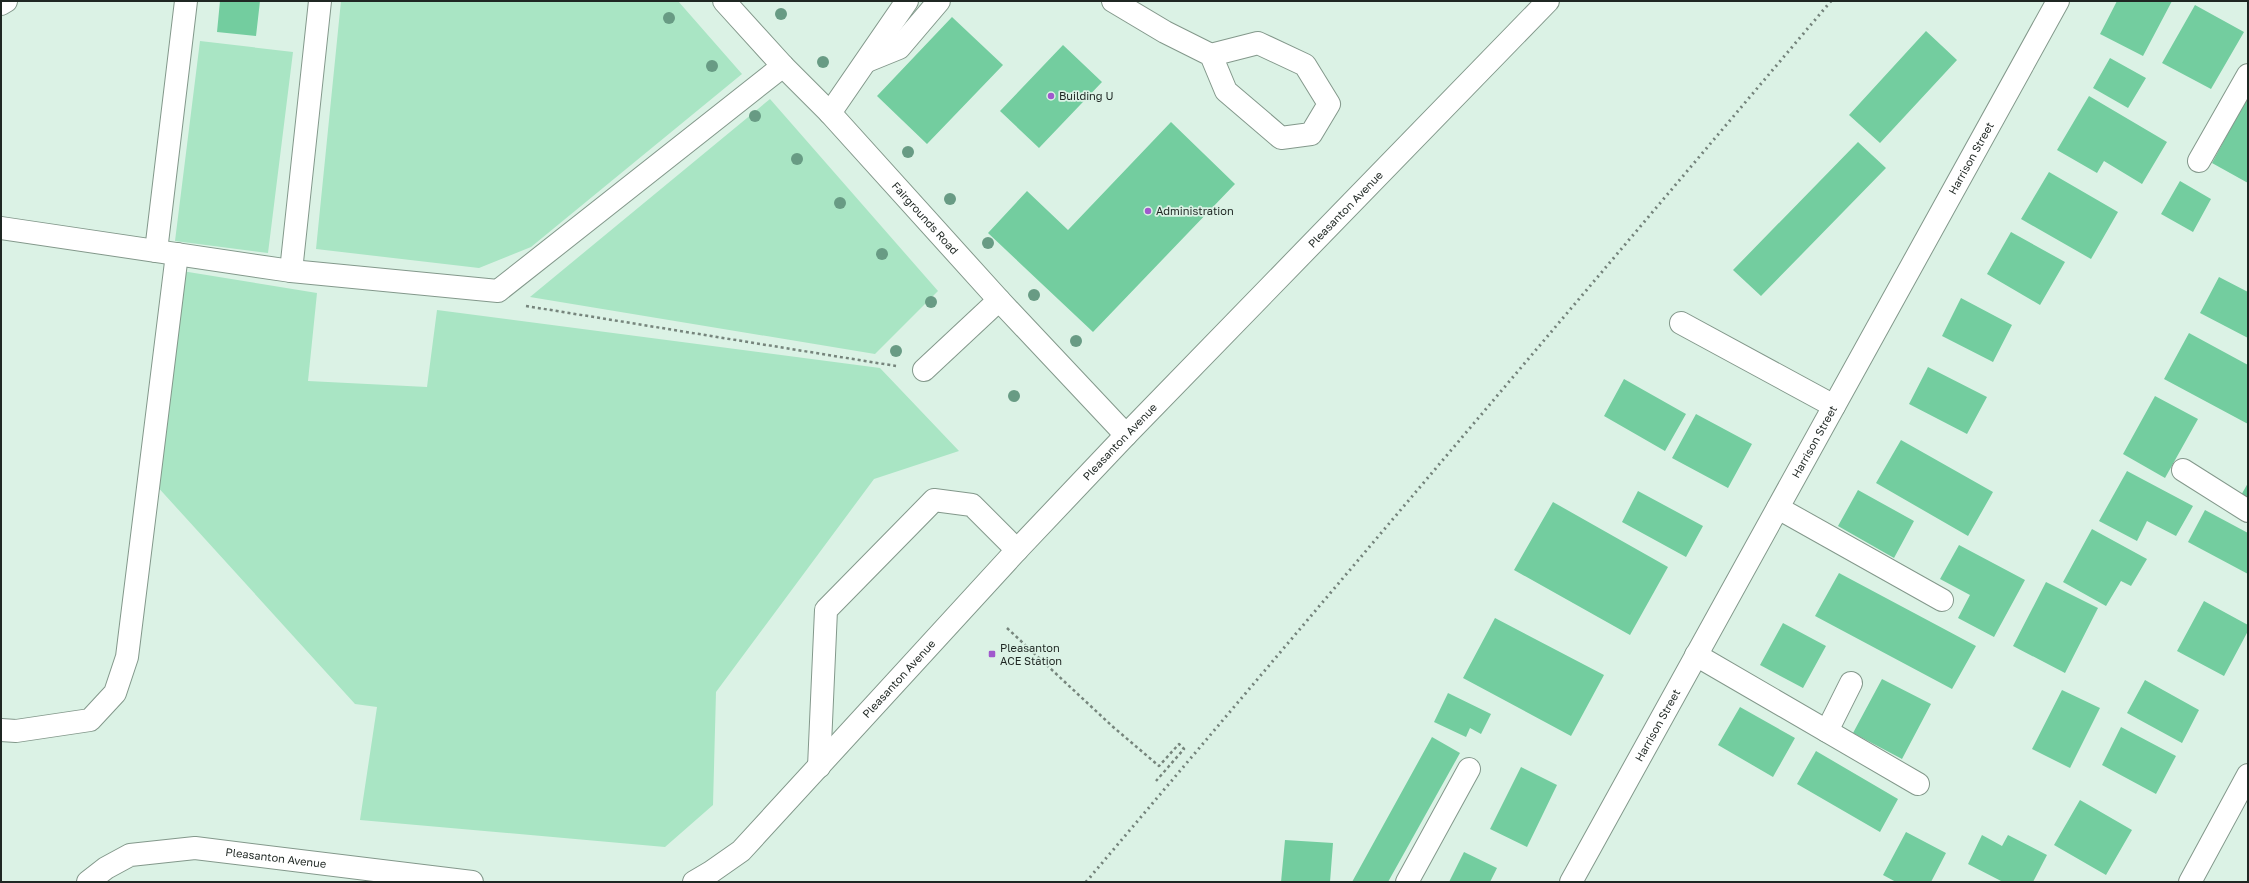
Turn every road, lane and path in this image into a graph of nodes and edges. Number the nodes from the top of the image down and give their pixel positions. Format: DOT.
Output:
graph roads {
  1 [pos="6,1"];
  2 [pos="186,1"];
  3 [pos="320,1"];
  4 [pos="724,1"];
  5 [pos="907,1"];
  6 [pos="939,1"];
  7 [pos="1113,1"];
  8 [pos="1548,1"];
  9 [pos="2058,1"];
  10 [pos="1,4"];
  11 [pos="1211,55"];
  12 [pos="867,61"];
  13 [pos="783,66"];
  14 [pos="2248,75"];
  15 [pos="830,113"];
  16 [pos="2199,161"];
  17 [pos="1,228"];
  18 [pos="156,251"];
  19 [pos="177,254"];
  20 [pos="291,271"];
  21 [pos="498,291"];
  22 [pos="999,300"];
  23 [pos="1681,323"];
  24 [pos="924,370"];
  25 [pos="1834,406"];
  26 [pos="1126,435"];
  27 [pos="2183,470"];
  28 [pos="1778,508"];
  29 [pos="2248,511"];
  30 [pos="1017,550"];
  31 [pos="1942,600"];
  32 [pos="1007,628"];
  33 [pos="1696,655"];
  34 [pos="1851,683"];
  35 [pos="1,730"];
  36 [pos="1827,731"];
  37 [pos="819,767"];
  38 [pos="1469,769"];
  39 [pos="2248,775"];
  40 [pos="1156,781"];
  41 [pos="1918,784"];
  42 [pos="88,882"];
  43 [pos="472,882"];
  44 [pos="694,882"];
  45 [pos="1407,882"];
  46 [pos="1571,882"];
  47 [pos="2190,882"];
  1 -- 10 [label="street"];
  2 -- 18 [label="street"];
  3 -- 20 [label="street"];
  4 -- 13 [label="street, Fairgrounds Road"];
  5 -- 12 [label="street"];
  6 -- 12 [label="street"];
  7 -- 11 [label="street"];
  8 -- 26 [label="street, Pleasanton Avenue"];
  9 -- 25 [label="street, Harrison Street"];
  11 -- 11 [label="street"];
  12 -- 15 [label="street"];
  13 -- 15 [label="street, Fairgrounds Road"];
  13 -- 21 [label="street"];
  14 -- 16 [label="street"];
  15 -- 22 [label="street, Fairgrounds Road"];
  17 -- 18 [label="street"];
  18 -- 19 [label="street"];
  19 -- 20 [label="street"];
  19 -- 35 [label="street"];
  20 -- 21 [label="street"];
  21 -- 24 [label="path"];
  22 -- 24 [label="street"];
  22 -- 26 [label="street, Fairgrounds Road"];
  23 -- 25 [label="street"];
  25 -- 28 [label="street, Harrison Street"];
  26 -- 30 [label="street, Pleasanton Avenue"];
  27 -- 29 [label="street"];
  28 -- 31 [label="street"];
  28 -- 33 [label="street, Harrison Street"];
  30 -- 37 [label="street, Pleasanton Avenue"];
  30 -- 37 [label="street"];
  32 -- 40 [label="path"];
  33 -- 36 [label="street"];
  33 -- 46 [label="street, Harrison Street"];
  34 -- 36 [label="street"];
  36 -- 41 [label="street"];
  37 -- 44 [label="street, Pleasanton Avenue"];
  38 -- 45 [label="street"];
  39 -- 47 [label="street"];
  42 -- 43 [label="street, Pleasanton Avenue"];
}
